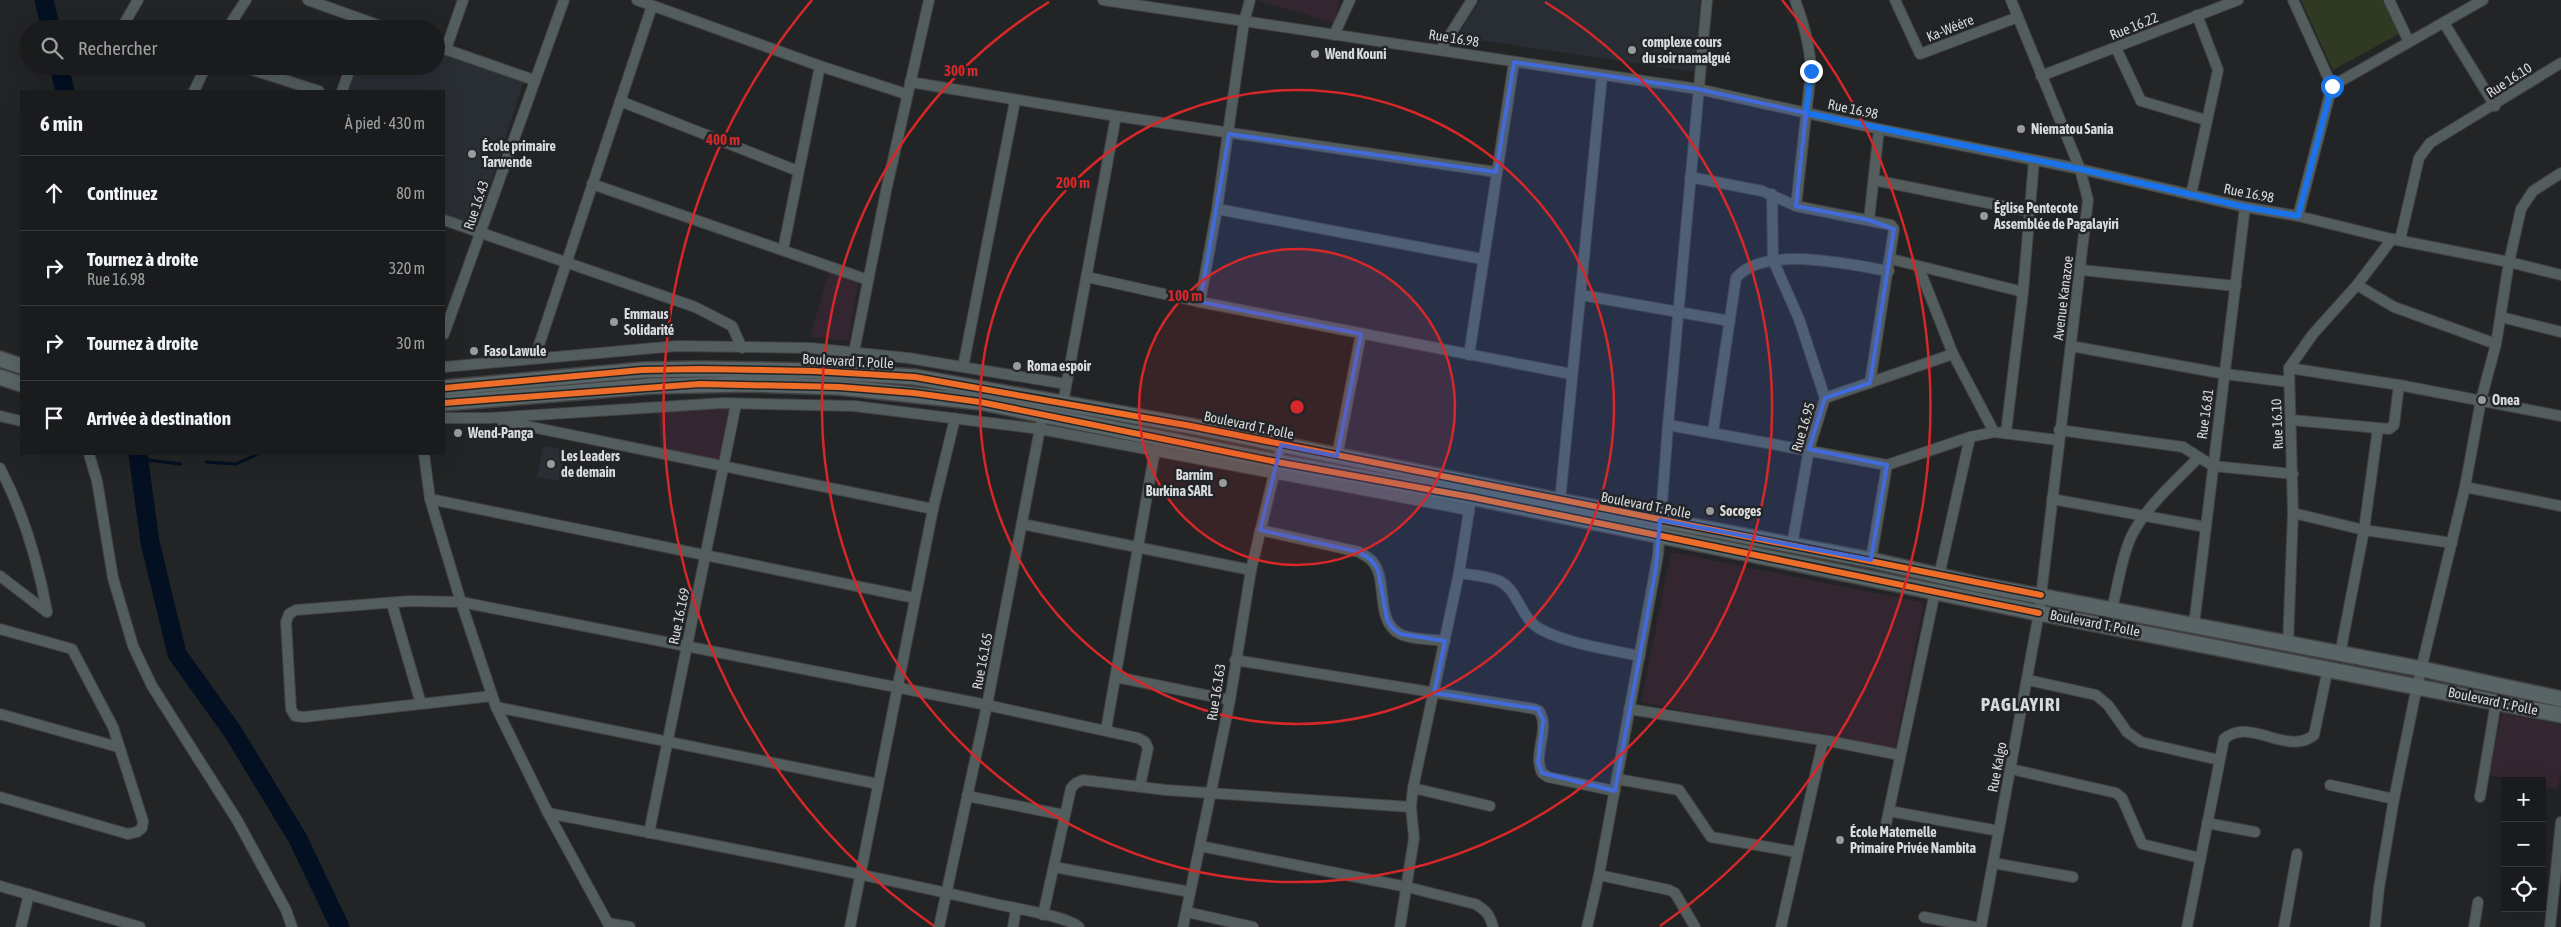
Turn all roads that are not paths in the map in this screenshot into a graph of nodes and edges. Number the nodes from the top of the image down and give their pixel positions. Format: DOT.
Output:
graph roads {
  1 [pos="138,0"];
  2 [pos="246,0"];
  3 [pos="308,0"];
  4 [pos="463,0"];
  5 [pos="564,0"];
  6 [pos="637,0"];
  7 [pos="929,0"];
  8 [pos="1103,0"];
  9 [pos="1250,0"];
  10 [pos="1350,0"];
  11 [pos="1472,0"];
  12 [pos="1706,0"];
  13 [pos="1795,0"];
  14 [pos="1895,0"];
  15 [pos="2011,0"];
  16 [pos="2238,0"];
  17 [pos="2292,0"];
  18 [pos="2389,0"];
  19 [pos="2483,0"];
  20 [pos="1154,4"];
  21 [pos="652,6"];
  22 [pos="2197,15"];
  23 [pos="2018,16"];
  24 [pos="126,20"];
  25 [pos="234,20"];
  26 [pos="354,20"];
  27 [pos="1244,22"];
  28 [pos="2444,23"];
  29 [pos="1334,35"];
  30 [pos="445,38"];
  31 [pos="2409,42"];
  32 [pos="445,48"];
  33 [pos="2116,48"];
  34 [pos="1441,49"];
  35 [pos="1514,62"];
  36 [pos="2561,63"];
  37 [pos="820,66"];
  38 [pos="202,75"];
  39 [pos="268,75"];
  40 [pos="348,75"];
  41 [pos="1602,75"];
  42 [pos="2041,76"];
  43 [pos="534,80"];
  44 [pos="910,82"];
  45 [pos="2332,86"];
  46 [pos="1698,89"];
  47 [pos="194,90"];
  48 [pos="316,90"];
  49 [pos="342,90"];
  50 [pos="906,94"];
  51 [pos="620,101"];
  52 [pos="1015,101"];
  53 [pos="2495,106"];
  54 [pos="1806,113"];
  55 [pos="1116,116"];
  56 [pos="2206,120"];
  57 [pos="1879,129"];
  58 [pos="1229,134"];
  59 [pos="2034,160"];
  60 [pos="2080,169"];
  61 [pos="798,171"];
  62 [pos="1496,172"];
  63 [pos="2561,172"];
  64 [pos="1690,177"];
  65 [pos="1874,180"];
  66 [pos="592,184"];
  67 [pos="1772,194"];
  68 [pos="2191,195"];
  69 [pos="1796,206"];
  70 [pos="2245,207"];
  71 [pos="1217,209"];
  72 [pos="2028,211"];
  73 [pos="2298,216"];
  74 [pos="445,220"];
  75 [pos="1869,220"];
  76 [pos="481,232"];
  77 [pos="2396,239"];
  78 [pos="783,250"];
  79 [pos="1482,260"];
  80 [pos="1773,260"];
  81 [pos="1891,260"];
  82 [pos="565,261"];
  83 [pos="2509,262"];
  84 [pos="1919,268"];
  85 [pos="2081,270"];
  86 [pos="1889,271"];
  87 [pos="2561,275"];
  88 [pos="1087,277"];
  89 [pos="868,280"];
  90 [pos="2357,285"];
  91 [pos="2236,286"];
  92 [pos="2023,292"];
  93 [pos="1581,295"];
  94 [pos="1200,302"];
  95 [pos="1678,312"];
  96 [pos="2501,318"];
  97 [pos="446,320"];
  98 [pos="1730,322"];
  99 [pos="2561,332"];
  100 [pos="1361,334"];
  101 [pos="2496,344"];
  102 [pos="2072,346"];
  103 [pos="742,348"];
  104 [pos="854,351"];
  105 [pos="1953,354"];
  106 [pos="1469,355"];
  107 [pos="535,357"];
  108 [pos="0,359"];
  109 [pos="20,366"];
  110 [pos="963,366"];
  111 [pos="445,367"];
  112 [pos="2290,368"];
  113 [pos="850,372"];
  114 [pos="1571,374"];
  115 [pos="2225,374"];
  116 [pos="0,378"];
  117 [pos="2289,382"];
  118 [pos="1870,383"];
  119 [pos="20,384"];
  120 [pos="1066,384"];
  121 [pos="2399,385"];
  122 [pos="445,388"];
  123 [pos="1826,398"];
  124 [pos="2481,400"];
  125 [pos="445,403"];
  126 [pos="1062,403"];
  127 [pos="736,404"];
  128 [pos="1042,414"];
  129 [pos="0,416"];
  130 [pos="2561,416"];
  131 [pos="445,418"];
  132 [pos="489,418"];
  133 [pos="955,418"];
  134 [pos="2292,420"];
  135 [pos="20,421"];
  136 [pos="1668,425"];
  137 [pos="2378,428"];
  138 [pos="1713,432"];
  139 [pos="1994,432"];
  140 [pos="2006,432"];
  141 [pos="2059,435"];
  142 [pos="1970,437"];
  143 [pos="1281,445"];
  144 [pos="1809,449"];
  145 [pos="1155,450"];
  146 [pos="89,455"];
  147 [pos="424,455"];
  148 [pos="1337,456"];
  149 [pos="2199,456"];
  150 [pos="1888,465"];
  151 [pos="723,466"];
  152 [pos="2213,466"];
  153 [pos="0,468"];
  154 [pos="1276,468"];
  155 [pos="2294,474"];
  156 [pos="2465,487"];
  157 [pos="430,499"];
  158 [pos="2052,499"];
  159 [pos="1560,501"];
  160 [pos="1470,504"];
  161 [pos="2561,506"];
  162 [pos="933,509"];
  163 [pos="2293,513"];
  164 [pos="2144,516"];
  165 [pos="1660,520"];
  166 [pos="1022,524"];
  167 [pos="2206,527"];
  168 [pos="1260,530"];
  169 [pos="2364,530"];
  170 [pos="1660,536"];
  171 [pos="2452,543"];
  172 [pos="1792,545"];
  173 [pos="1138,548"];
  174 [pos="706,555"];
  175 [pos="1871,560"];
  176 [pos="1251,570"];
  177 [pos="1459,573"];
  178 [pos="0,576"];
  179 [pos="1939,576"];
  180 [pos="1935,592"];
  181 [pos="2041,596"];
  182 [pos="915,598"];
  183 [pos="461,602"];
  184 [pos="392,604"];
  185 [pos="2112,609"];
  186 [pos="2038,613"];
  187 [pos="2194,625"];
  188 [pos="0,629"];
  189 [pos="1445,641"];
  190 [pos="2288,644"];
  191 [pos="687,647"];
  192 [pos="2340,654"];
  193 [pos="1640,656"];
  194 [pos="1235,660"];
  195 [pos="2328,668"];
  196 [pos="2422,668"];
  197 [pos="1116,677"];
  198 [pos="2028,680"];
  199 [pos="2418,686"];
  200 [pos="897,687"];
  201 [pos="1434,693"];
  202 [pos="492,696"];
  203 [pos="2561,699"];
  204 [pos="1230,700"];
  205 [pos="2496,702"];
  206 [pos="421,704"];
  207 [pos="987,705"];
  208 [pos="496,707"];
  209 [pos="1629,709"];
  210 [pos="0,714"];
  211 [pos="2561,715"];
  212 [pos="1106,730"];
  213 [pos="667,741"];
  214 [pos="1823,741"];
  215 [pos="118,747"];
  216 [pos="1900,755"];
  217 [pos="2219,760"];
  218 [pos="2011,769"];
  219 [pos="1618,779"];
  220 [pos="878,784"];
  221 [pos="2330,785"];
  222 [pos="1140,786"];
  223 [pos="1413,788"];
  224 [pos="1615,791"];
  225 [pos="1211,793"];
  226 [pos="967,796"];
  227 [pos="0,797"];
  228 [pos="2480,797"];
  229 [pos="2394,799"];
  230 [pos="1490,806"];
  231 [pos="1411,807"];
  232 [pos="1889,811"];
  233 [pos="548,813"];
  234 [pos="1064,815"];
  235 [pos="2561,822"];
  236 [pos="2207,823"];
  237 [pos="1885,829"];
  238 [pos="1999,831"];
  239 [pos="2255,832"];
  240 [pos="649,833"];
  241 [pos="1200,846"];
  242 [pos="1796,852"];
  243 [pos="2297,854"];
  244 [pos="2200,858"];
  245 [pos="1993,863"];
  246 [pos="1054,867"];
  247 [pos="860,875"];
  248 [pos="1599,875"];
  249 [pos="2073,877"];
  250 [pos="2558,880"];
  251 [pos="0,886"];
  252 [pos="1408,887"];
  253 [pos="945,892"];
  254 [pos="1190,892"];
  255 [pos="29,894"];
  256 [pos="2478,902"];
  257 [pos="1016,909"];
  258 [pos="1186,912"];
  259 [pos="1043,915"];
  260 [pos="1924,917"];
  261 [pos="609,925"];
  262 [pos="20,927"];
  263 [pos="140,927"];
  264 [pos="292,927"];
  265 [pos="630,927"];
  266 [pos="850,927"];
  267 [pos="940,927"];
  268 [pos="1013,927"];
  269 [pos="1079,927"];
  270 [pos="1183,927"];
  271 [pos="1253,927"];
  272 [pos="1400,927"];
  273 [pos="1492,927"];
  274 [pos="1587,927"];
  275 [pos="1696,927"];
  276 [pos="1781,927"];
  277 [pos="1974,927"];
  278 [pos="1981,927"];
  279 [pos="2187,927"];
  280 [pos="2284,927"];
  281 [pos="2375,927"];
  282 [pos="2474,927"];
  283 [pos="2550,927"];
  1 -- 24 [label="street"];
  2 -- 25 [label="street"];
  3 -- 26 [label="street"];
  4 -- 30 [label="street"];
  5 -- 43 [label="street, Rue 16.43"];
  6 -- 21 [label="street"];
  7 -- 44 [label="street"];
  8 -- 20 [label="street, Rue 16.98"];
  9 -- 27 [label="street"];
  10 -- 29 [label="street"];
  11 -- 34 [label="street"];
  12 -- 46 [label="street"];
  13 -- 54 [label="street"];
  14 -- 23 [label="street, Ka-Wéére"];
  15 -- 23 [label="street, Avenue Kanazoe"];
  16 -- 22 [label="street, Rue 16.22"];
  17 -- 45 [label="street"];
  18 -- 31 [label="street"];
  19 -- 28 [label="street"];
  20 -- 27 [label="street, Rue 16.98"];
  21 -- 37 [label="street"];
  21 -- 51 [label="street"];
  22 -- 33 [label="street, Rue 16.22"];
  22 -- 56 [label="street"];
  23 -- 42 [label="street, Avenue Kanazoe"];
  27 -- 29 [label="street, Rue 16.98"];
  27 -- 58 [label="street"];
  28 -- 31 [label="street"];
  28 -- 53 [label="street"];
  29 -- 34 [label="street, Rue 16.98"];
  31 -- 45 [label="street"];
  32 -- 43 [label="street"];
  33 -- 42 [label="street, Rue 16.22"];
  33 -- 56 [label="street"];
  34 -- 35 [label="street, Rue 16.98"];
  35 -- 41 [label="street, Rue 16.98"];
  35 -- 62 [label="street"];
  36 -- 53 [label="street, Rue 16.10"];
  37 -- 50 [label="street"];
  37 -- 61 [label="street"];
  38 -- 47 [label="street"];
  39 -- 48 [label="street"];
  40 -- 49 [label="street"];
  41 -- 46 [label="street, Rue 16.98"];
  41 -- 93 [label="street"];
  42 -- 60 [label="street, Avenue Kanazoe"];
  43 -- 76 [label="street, Rue 16.43"];
  44 -- 50 [label="street"];
  44 -- 52 [label="street"];
  45 -- 73 [label="street"];
  46 -- 54 [label="street, Rue 16.98"];
  46 -- 64 [label="street"];
  50 -- 89 [label="street"];
  51 -- 61 [label="street"];
  51 -- 66 [label="street"];
  52 -- 55 [label="street"];
  52 -- 110 [label="street"];
  53 -- 77 [label="street, Rue 16.10"];
  54 -- 57 [label="street, Rue 16.98"];
  54 -- 69 [label="street"];
  55 -- 58 [label="street"];
  55 -- 88 [label="street"];
  56 -- 68 [label="street"];
  57 -- 59 [label="street, Rue 16.98"];
  57 -- 65 [label="street"];
  58 -- 62 [label="street"];
  58 -- 71 [label="street"];
  59 -- 60 [label="street, Rue 16.98"];
  59 -- 72 [label="street"];
  60 -- 68 [label="street, Rue 16.98"];
  60 -- 85 [label="street, Avenue Kanazoe"];
  61 -- 78 [label="street"];
  62 -- 79 [label="street"];
  63 -- 83 [label="street"];
  64 -- 67 [label="street"];
  64 -- 95 [label="street"];
  65 -- 72 [label="street"];
  65 -- 75 [label="street"];
  66 -- 78 [label="street"];
  66 -- 82 [label="street"];
  67 -- 69 [label="street"];
  67 -- 80 [label="street"];
  68 -- 70 [label="street, Rue 16.98"];
  69 -- 75 [label="street"];
  70 -- 73 [label="street, Rue 16.98"];
  70 -- 91 [label="street, Rue 16.81"];
  71 -- 79 [label="street"];
  71 -- 94 [label="street"];
  72 -- 92 [label="street"];
  73 -- 77 [label="street, Rue 16.98"];
  74 -- 76 [label="street"];
  75 -- 81 [label="street"];
  76 -- 82 [label="street"];
  76 -- 97 [label="street, Rue 16.43"];
  77 -- 83 [label="street, Rue 16.98"];
  77 -- 90 [label="street, Rue 16.10"];
  78 -- 89 [label="street"];
  79 -- 106 [label="street"];
  80 -- 86 [label="street"];
  80 -- 98 [label="street"];
  80 -- 123 [label="street, Rue 16.95"];
  81 -- 84 [label="street"];
  81 -- 86 [label="street"];
  82 -- 103 [label="street"];
  82 -- 107 [label="street"];
  83 -- 87 [label="street, Rue 16.98"];
  83 -- 96 [label="street"];
  84 -- 92 [label="street"];
  84 -- 105 [label="street"];
  85 -- 91 [label="street"];
  85 -- 102 [label="street, Avenue Kanazoe"];
  86 -- 118 [label="street"];
  88 -- 94 [label="street"];
  88 -- 120 [label="street"];
  89 -- 104 [label="street"];
  90 -- 101 [label="street"];
  90 -- 112 [label="street, Rue 16.10"];
  91 -- 115 [label="street, Rue 16.81"];
  92 -- 140 [label="street"];
  93 -- 95 [label="street"];
  93 -- 114 [label="street"];
  94 -- 100 [label="street"];
  95 -- 98 [label="street"];
  95 -- 136 [label="street"];
  96 -- 99 [label="street"];
  96 -- 101 [label="street"];
  98 -- 138 [label="street"];
  100 -- 106 [label="street"];
  100 -- 148 [label="street"];
  101 -- 124 [label="street"];
  102 -- 115 [label="street"];
  102 -- 141 [label="street, Avenue Kanazoe"];
  103 -- 104 [label="street"];
  103 -- 107 [label="street"];
  104 -- 110 [label="street"];
  104 -- 113 [label="street"];
  105 -- 118 [label="street"];
  105 -- 139 [label="street"];
  106 -- 114 [label="street"];
  107 -- 111 [label="street"];
  108 -- 109 [label="highway"];
  110 -- 120 [label="street"];
  112 -- 117 [label="street, Rue 16.10"];
  112 -- 121 [label="street"];
  113 -- 122 [label="highway, Boulevard T. Polle"];
  113 -- 128 [label="highway, Boulevard T. Polle"];
  114 -- 159 [label="street"];
  115 -- 117 [label="street"];
  115 -- 152 [label="street, Rue 16.81"];
  116 -- 119 [label="highway"];
  117 -- 134 [label="street, Rue 16.10"];
  118 -- 123 [label="street"];
  120 -- 126 [label="street"];
  121 -- 124 [label="street"];
  121 -- 137 [label="street"];
  123 -- 144 [label="street, Rue 16.95"];
  124 -- 130 [label="street"];
  124 -- 156 [label="street"];
  125 -- 128 [label="highway, Boulevard T. Polle"];
  126 -- 128 [label="highway, Boulevard T. Polle"];
  126 -- 143 [label="highway, Boulevard T. Polle"];
  127 -- 132 [label="street"];
  127 -- 133 [label="street"];
  127 -- 151 [label="street, Rue 16.169"];
  128 -- 133 [label="street"];
  128 -- 145 [label="street"];
  128 -- 154 [label="highway, Boulevard T. Polle"];
  128 -- 166 [label="street, Rue 16.165"];
  129 -- 135 [label="street"];
  131 -- 132 [label="street"];
  132 -- 151 [label="street"];
  133 -- 162 [label="street"];
  134 -- 137 [label="street"];
  134 -- 155 [label="street, Rue 16.10"];
  136 -- 138 [label="street"];
  136 -- 165 [label="street"];
  137 -- 169 [label="street"];
  138 -- 144 [label="street"];
  139 -- 140 [label="street"];
  139 -- 142 [label="street"];
  140 -- 141 [label="street"];
  141 -- 149 [label="street"];
  141 -- 158 [label="street, Avenue Kanazoe"];
  142 -- 150 [label="street"];
  142 -- 179 [label="street"];
  143 -- 148 [label="highway, Boulevard T. Polle"];
  143 -- 154 [label="street, Rue 16.163"];
  144 -- 150 [label="street"];
  144 -- 172 [label="street, Rue 16.95"];
  145 -- 154 [label="street"];
  145 -- 173 [label="street"];
  146 -- 264 [label="street"];
  147 -- 157 [label="street"];
  148 -- 159 [label="highway, Boulevard T. Polle"];
  149 -- 152 [label="street"];
  149 -- 164 [label="street"];
  150 -- 175 [label="street"];
  151 -- 162 [label="street"];
  151 -- 174 [label="street, Rue 16.169"];
  152 -- 155 [label="street"];
  152 -- 167 [label="street, Rue 16.81"];
  153 -- 178 [label="street"];
  154 -- 160 [label="highway, Boulevard T. Polle"];
  154 -- 168 [label="street, Rue 16.163"];
  155 -- 163 [label="street, Rue 16.10"];
  156 -- 161 [label="street"];
  156 -- 171 [label="street"];
  157 -- 174 [label="street"];
  157 -- 183 [label="street"];
  158 -- 164 [label="street"];
  158 -- 181 [label="street, Avenue Kanazoe"];
  159 -- 165 [label="highway, Boulevard T. Polle"];
  160 -- 170 [label="highway, Boulevard T. Polle"];
  160 -- 177 [label="street"];
  162 -- 182 [label="street"];
  163 -- 169 [label="street"];
  163 -- 190 [label="street, Rue 16.10"];
  164 -- 167 [label="street"];
  164 -- 185 [label="street"];
  165 -- 170 [label="street"];
  165 -- 172 [label="highway, Boulevard T. Polle"];
  166 -- 173 [label="street"];
  166 -- 207 [label="street, Rue 16.165"];
  167 -- 187 [label="street, Rue 16.81"];
  168 -- 176 [label="street, Rue 16.163"];
  168 -- 189 [label="street"];
  169 -- 171 [label="street"];
  169 -- 192 [label="street"];
  170 -- 180 [label="highway, Boulevard T. Polle"];
  170 -- 193 [label="street"];
  171 -- 196 [label="street"];
  172 -- 175 [label="highway, Boulevard T. Polle"];
  173 -- 176 [label="street"];
  173 -- 197 [label="street"];
  174 -- 182 [label="street"];
  174 -- 191 [label="street, Rue 16.169"];
  175 -- 179 [label="highway, Boulevard T. Polle"];
  176 -- 194 [label="street, Rue 16.163"];
  177 -- 189 [label="street"];
  177 -- 193 [label="street"];
  179 -- 181 [label="highway, Boulevard T. Polle"];
  180 -- 186 [label="highway, Boulevard T. Polle"];
  180 -- 216 [label="street"];
  181 -- 185 [label="highway, Boulevard T. Polle"];
  181 -- 186 [label="street, Avenue Kanazoe"];
  182 -- 200 [label="street"];
  183 -- 184 [label="street"];
  183 -- 191 [label="street"];
  183 -- 202 [label="street"];
  184 -- 206 [label="street"];
  184 -- 206 [label="street"];
  185 -- 187 [label="highway, Boulevard T. Polle"];
  186 -- 195 [label="highway, Boulevard T. Polle"];
  186 -- 198 [label="street, Rue Kalgo"];
  187 -- 190 [label="highway, Boulevard T. Polle"];
  188 -- 215 [label="street"];
  189 -- 201 [label="street"];
  190 -- 192 [label="highway, Boulevard T. Polle"];
  191 -- 200 [label="street"];
  191 -- 213 [label="street, Rue 16.169"];
  192 -- 196 [label="highway, Boulevard T. Polle"];
  193 -- 209 [label="street"];
  194 -- 201 [label="street"];
  194 -- 204 [label="street, Rue 16.163"];
  195 -- 199 [label="highway, Boulevard T. Polle"];
  195 -- 217 [label="street"];
  196 -- 199 [label="street"];
  196 -- 203 [label="highway, Boulevard T. Polle"];
  197 -- 204 [label="street"];
  197 -- 212 [label="street"];
  198 -- 217 [label="street"];
  198 -- 218 [label="street, Rue Kalgo"];
  199 -- 205 [label="highway, Boulevard T. Polle"];
  199 -- 229 [label="street"];
  200 -- 207 [label="street"];
  200 -- 220 [label="street"];
  201 -- 223 [label="street"];
  201 -- 224 [label="street"];
  202 -- 206 [label="street"];
  202 -- 208 [label="street"];
  204 -- 225 [label="street, Rue 16.163"];
  205 -- 211 [label="highway, Boulevard T. Polle"];
  205 -- 228 [label="street"];
  207 -- 212 [label="street"];
  207 -- 226 [label="street, Rue 16.165"];
  208 -- 213 [label="street"];
  208 -- 233 [label="street"];
  209 -- 214 [label="street"];
  209 -- 219 [label="street"];
  210 -- 215 [label="street"];
  212 -- 222 [label="street"];
  213 -- 220 [label="street"];
  213 -- 240 [label="street, Rue 16.169"];
  214 -- 216 [label="street"];
  214 -- 242 [label="street"];
  215 -- 227 [label="street"];
  216 -- 232 [label="street"];
  217 -- 236 [label="street"];
  218 -- 238 [label="street, Rue Kalgo"];
  218 -- 244 [label="street"];
  219 -- 224 [label="street"];
  219 -- 242 [label="street"];
  220 -- 247 [label="street"];
  221 -- 229 [label="street"];
  222 -- 225 [label="street"];
  222 -- 234 [label="street"];
  223 -- 230 [label="street"];
  223 -- 231 [label="street"];
  224 -- 248 [label="street"];
  225 -- 231 [label="street"];
  225 -- 241 [label="street, Rue 16.163"];
  226 -- 234 [label="street"];
  226 -- 253 [label="street, Rue 16.165"];
  229 -- 281 [label="street"];
  231 -- 252 [label="street"];
  232 -- 237 [label="street"];
  232 -- 238 [label="street"];
  233 -- 240 [label="street"];
  233 -- 261 [label="street"];
  234 -- 246 [label="street"];
  235 -- 250 [label="street"];
  236 -- 239 [label="street"];
  236 -- 244 [label="street"];
  238 -- 245 [label="street, Rue Kalgo"];
  240 -- 247 [label="street"];
  241 -- 252 [label="street"];
  241 -- 254 [label="street, Rue 16.163"];
  242 -- 276 [label="street"];
  243 -- 280 [label="street"];
  244 -- 279 [label="street"];
  245 -- 249 [label="street"];
  245 -- 278 [label="street, Rue Kalgo"];
  246 -- 254 [label="street"];
  246 -- 259 [label="street"];
  247 -- 253 [label="street"];
  247 -- 266 [label="street"];
  248 -- 274 [label="street"];
  248 -- 275 [label="street"];
  250 -- 283 [label="street"];
  251 -- 255 [label="street"];
  252 -- 272 [label="street"];
  252 -- 273 [label="street"];
  253 -- 257 [label="street"];
  253 -- 267 [label="street, Rue 16.165"];
  254 -- 258 [label="street, Rue 16.163"];
  255 -- 262 [label="street"];
  255 -- 263 [label="street"];
  256 -- 282 [label="street"];
  257 -- 259 [label="street"];
  257 -- 268 [label="street"];
  258 -- 270 [label="street, Rue 16.163"];
  258 -- 271 [label="street"];
  259 -- 269 [label="street"];
  260 -- 277 [label="street"];
  261 -- 265 [label="street"];
}
